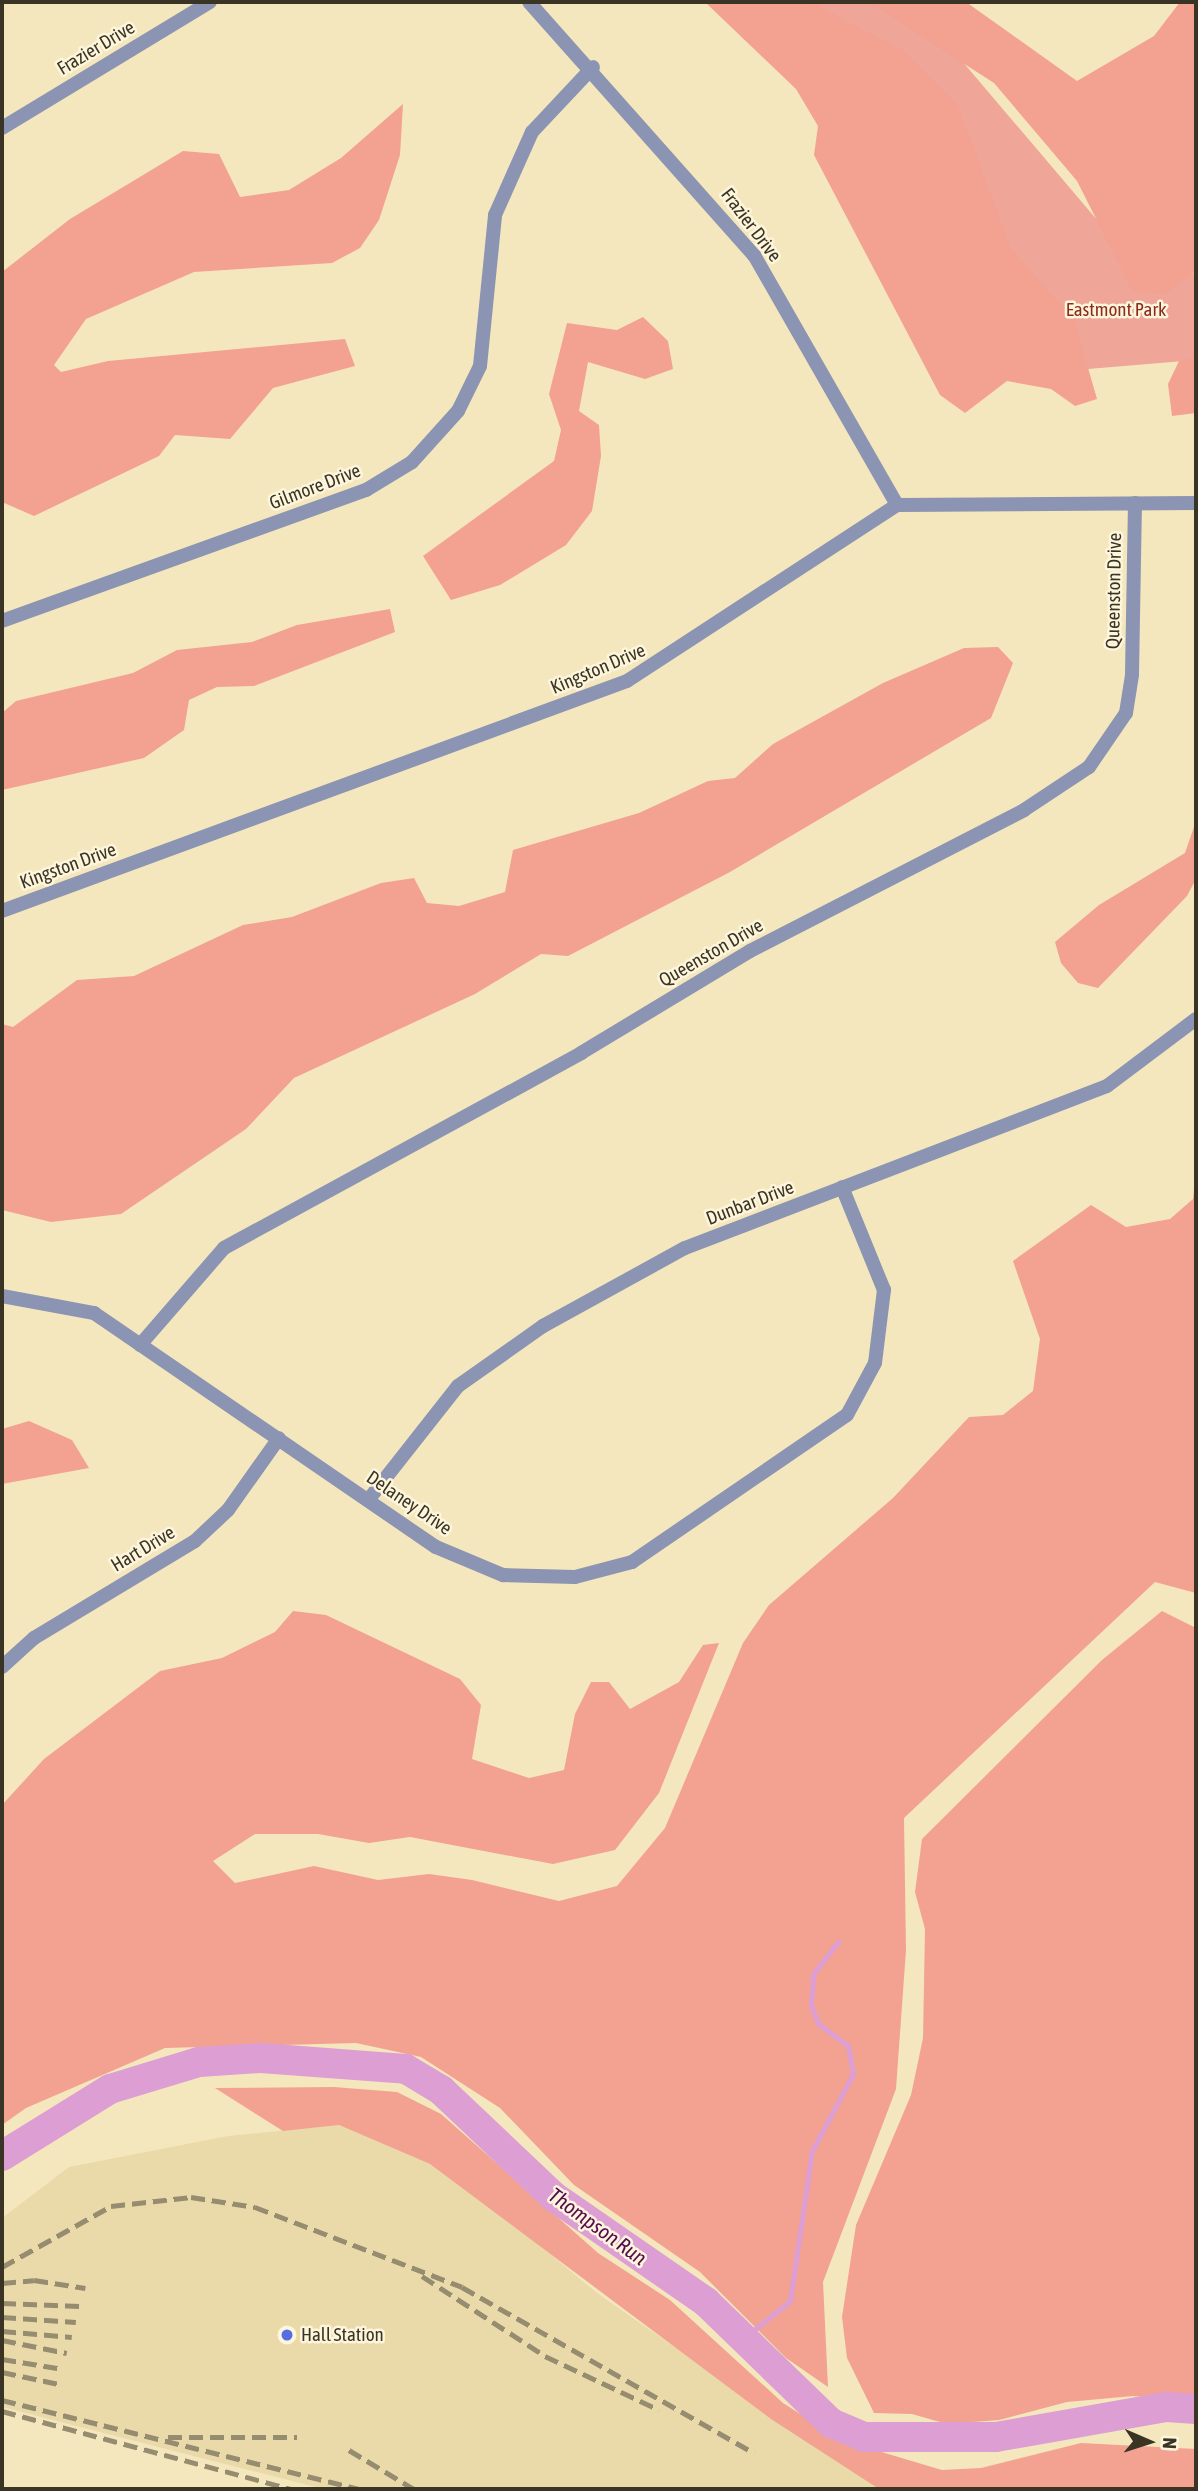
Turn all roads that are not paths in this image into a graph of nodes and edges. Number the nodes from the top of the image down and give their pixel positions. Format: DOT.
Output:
graph roads {
  1 [pos="210,2"];
  2 [pos="529,2"];
  3 [pos="593,67"];
  4 [pos="2,128"];
  5 [pos="1196,502"];
  6 [pos="1135,503"];
  7 [pos="897,505"];
  8 [pos="2,621"];
  9 [pos="2,911"];
  10 [pos="1196,1019"];
  11 [pos="842,1187"];
  12 [pos="2,1296"];
  13 [pos="140,1345"];
  14 [pos="279,1438"];
  15 [pos="369,1499"];
  16 [pos="2,1667"];
  1 -- 4 [label="street, Frazier Drive"];
  2 -- 3 [label="street, Frazier Drive"];
  3 -- 7 [label="street, Frazier Drive"];
  3 -- 8 [label="street, Gilmore Drive"];
  5 -- 6 [label="street"];
  6 -- 7 [label="street"];
  6 -- 13 [label="street, Queenston Drive"];
  7 -- 9 [label="street, Kingston Drive"];
  10 -- 11 [label="street, Dunbar Drive"];
  11 -- 15 [label="street, Dunbar Drive"];
  11 -- 15 [label="street, Delaney Drive"];
  12 -- 13 [label="street, Delaney Drive"];
  13 -- 14 [label="street, Delaney Drive"];
  14 -- 15 [label="street, Delaney Drive"];
  14 -- 16 [label="street, Hart Drive"];
}
